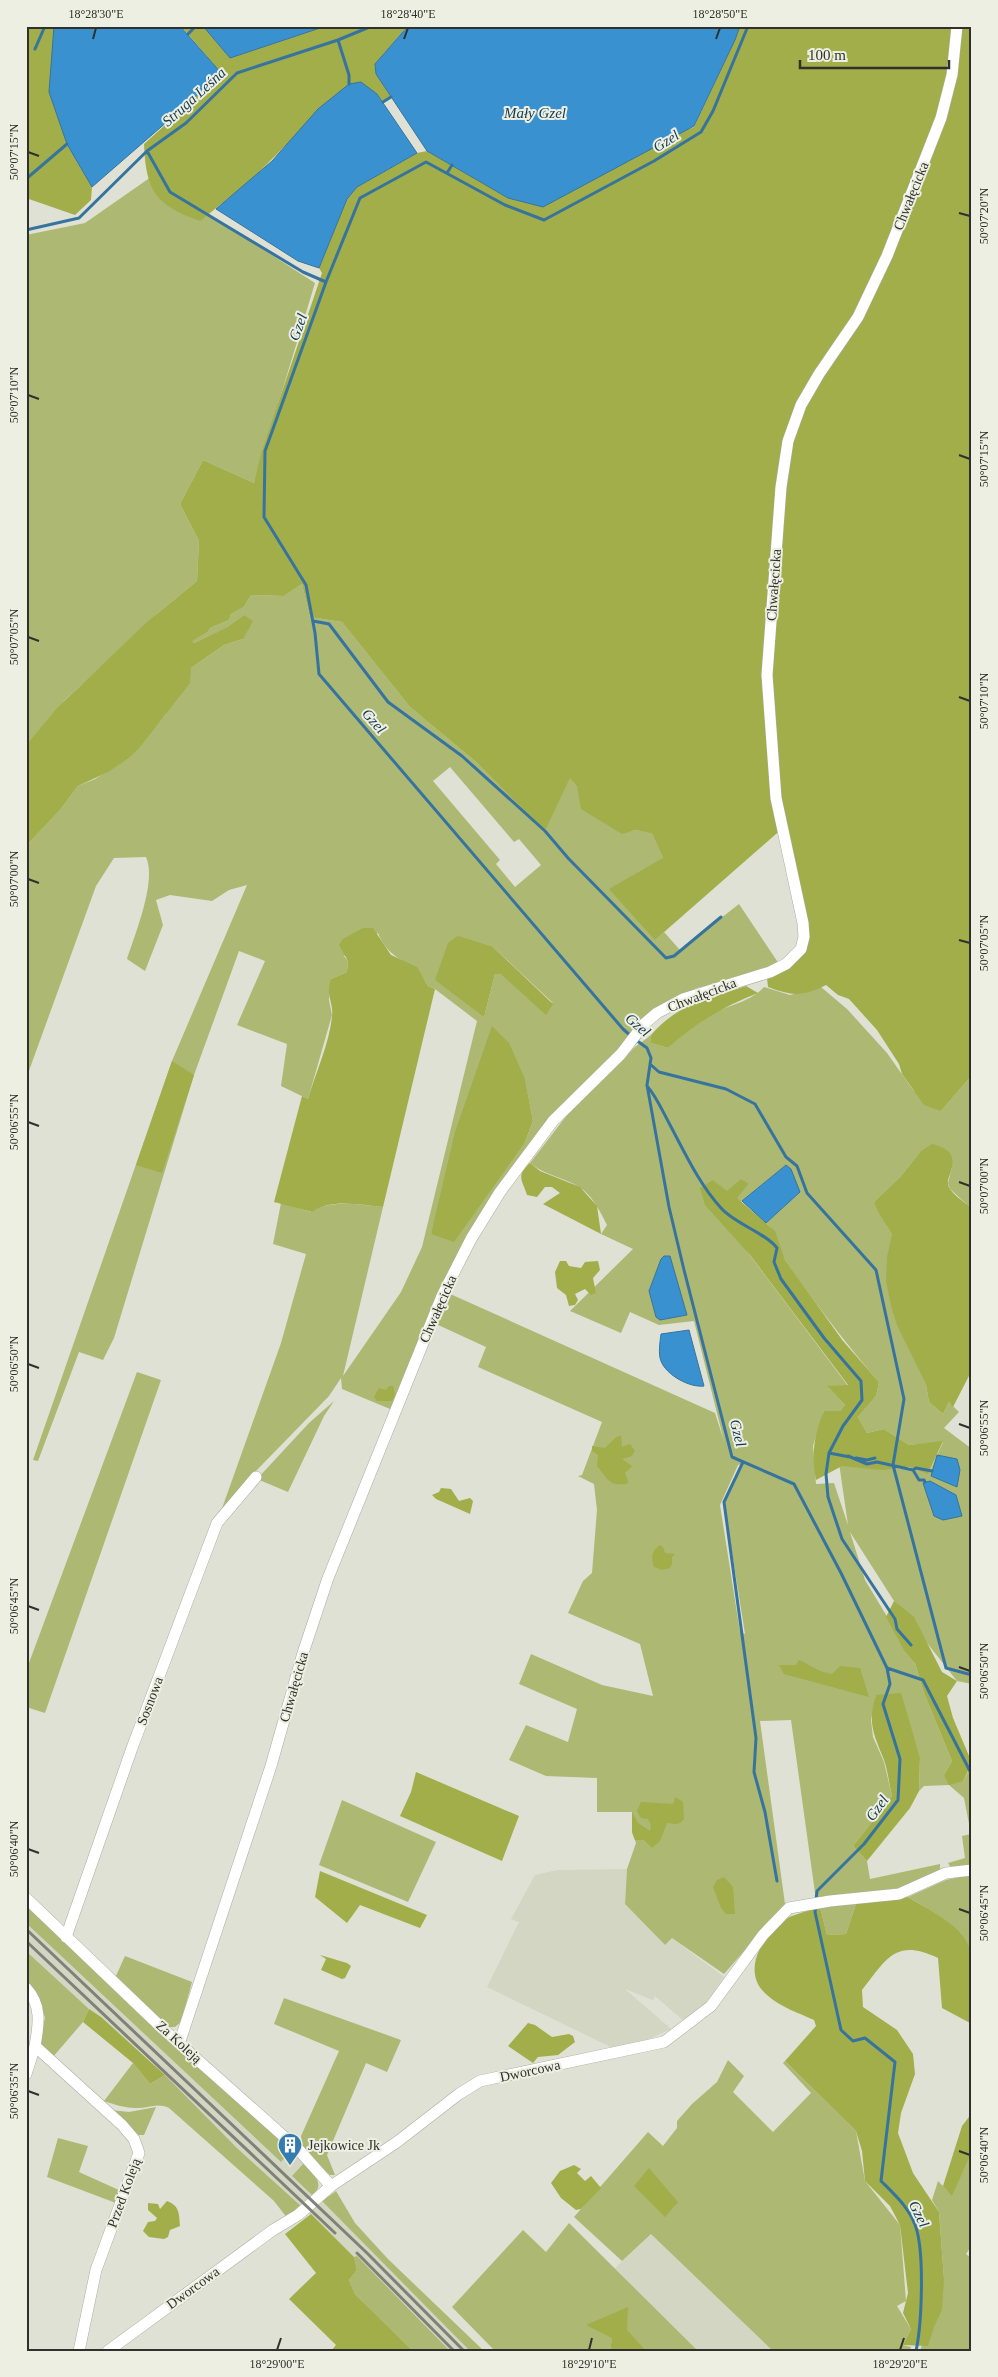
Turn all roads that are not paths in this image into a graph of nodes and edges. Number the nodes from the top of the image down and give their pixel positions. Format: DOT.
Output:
graph roads {
  1 [pos="958,26"];
  2 [pos="256,1477"];
  3 [pos="972,1870"];
  4 [pos="26,1898"];
  5 [pos="66,1937"];
  6 [pos="26,1988"];
  7 [pos="180,2041"];
  8 [pos="36,2046"];
  9 [pos="26,2074"];
  10 [pos="331,2186"];
  11 [pos="79,2351"];
  12 [pos="108,2351"];
  1 -- 7 [label="street, Chwałęcicka"];
  2 -- 5 [label="street, Sosnowa"];
  3 -- 10 [label="street, Dworcowa"];
  4 -- 5 [label="street, Za Koleją"];
  5 -- 7 [label="street, Za Koleją"];
  6 -- 8 [label="street"];
  7 -- 10 [label="street, Za Koleją"];
  8 -- 9 [label="street"];
  8 -- 11 [label="street, Przed Koleją"];
  10 -- 12 [label="street, Dworcowa"];
}
